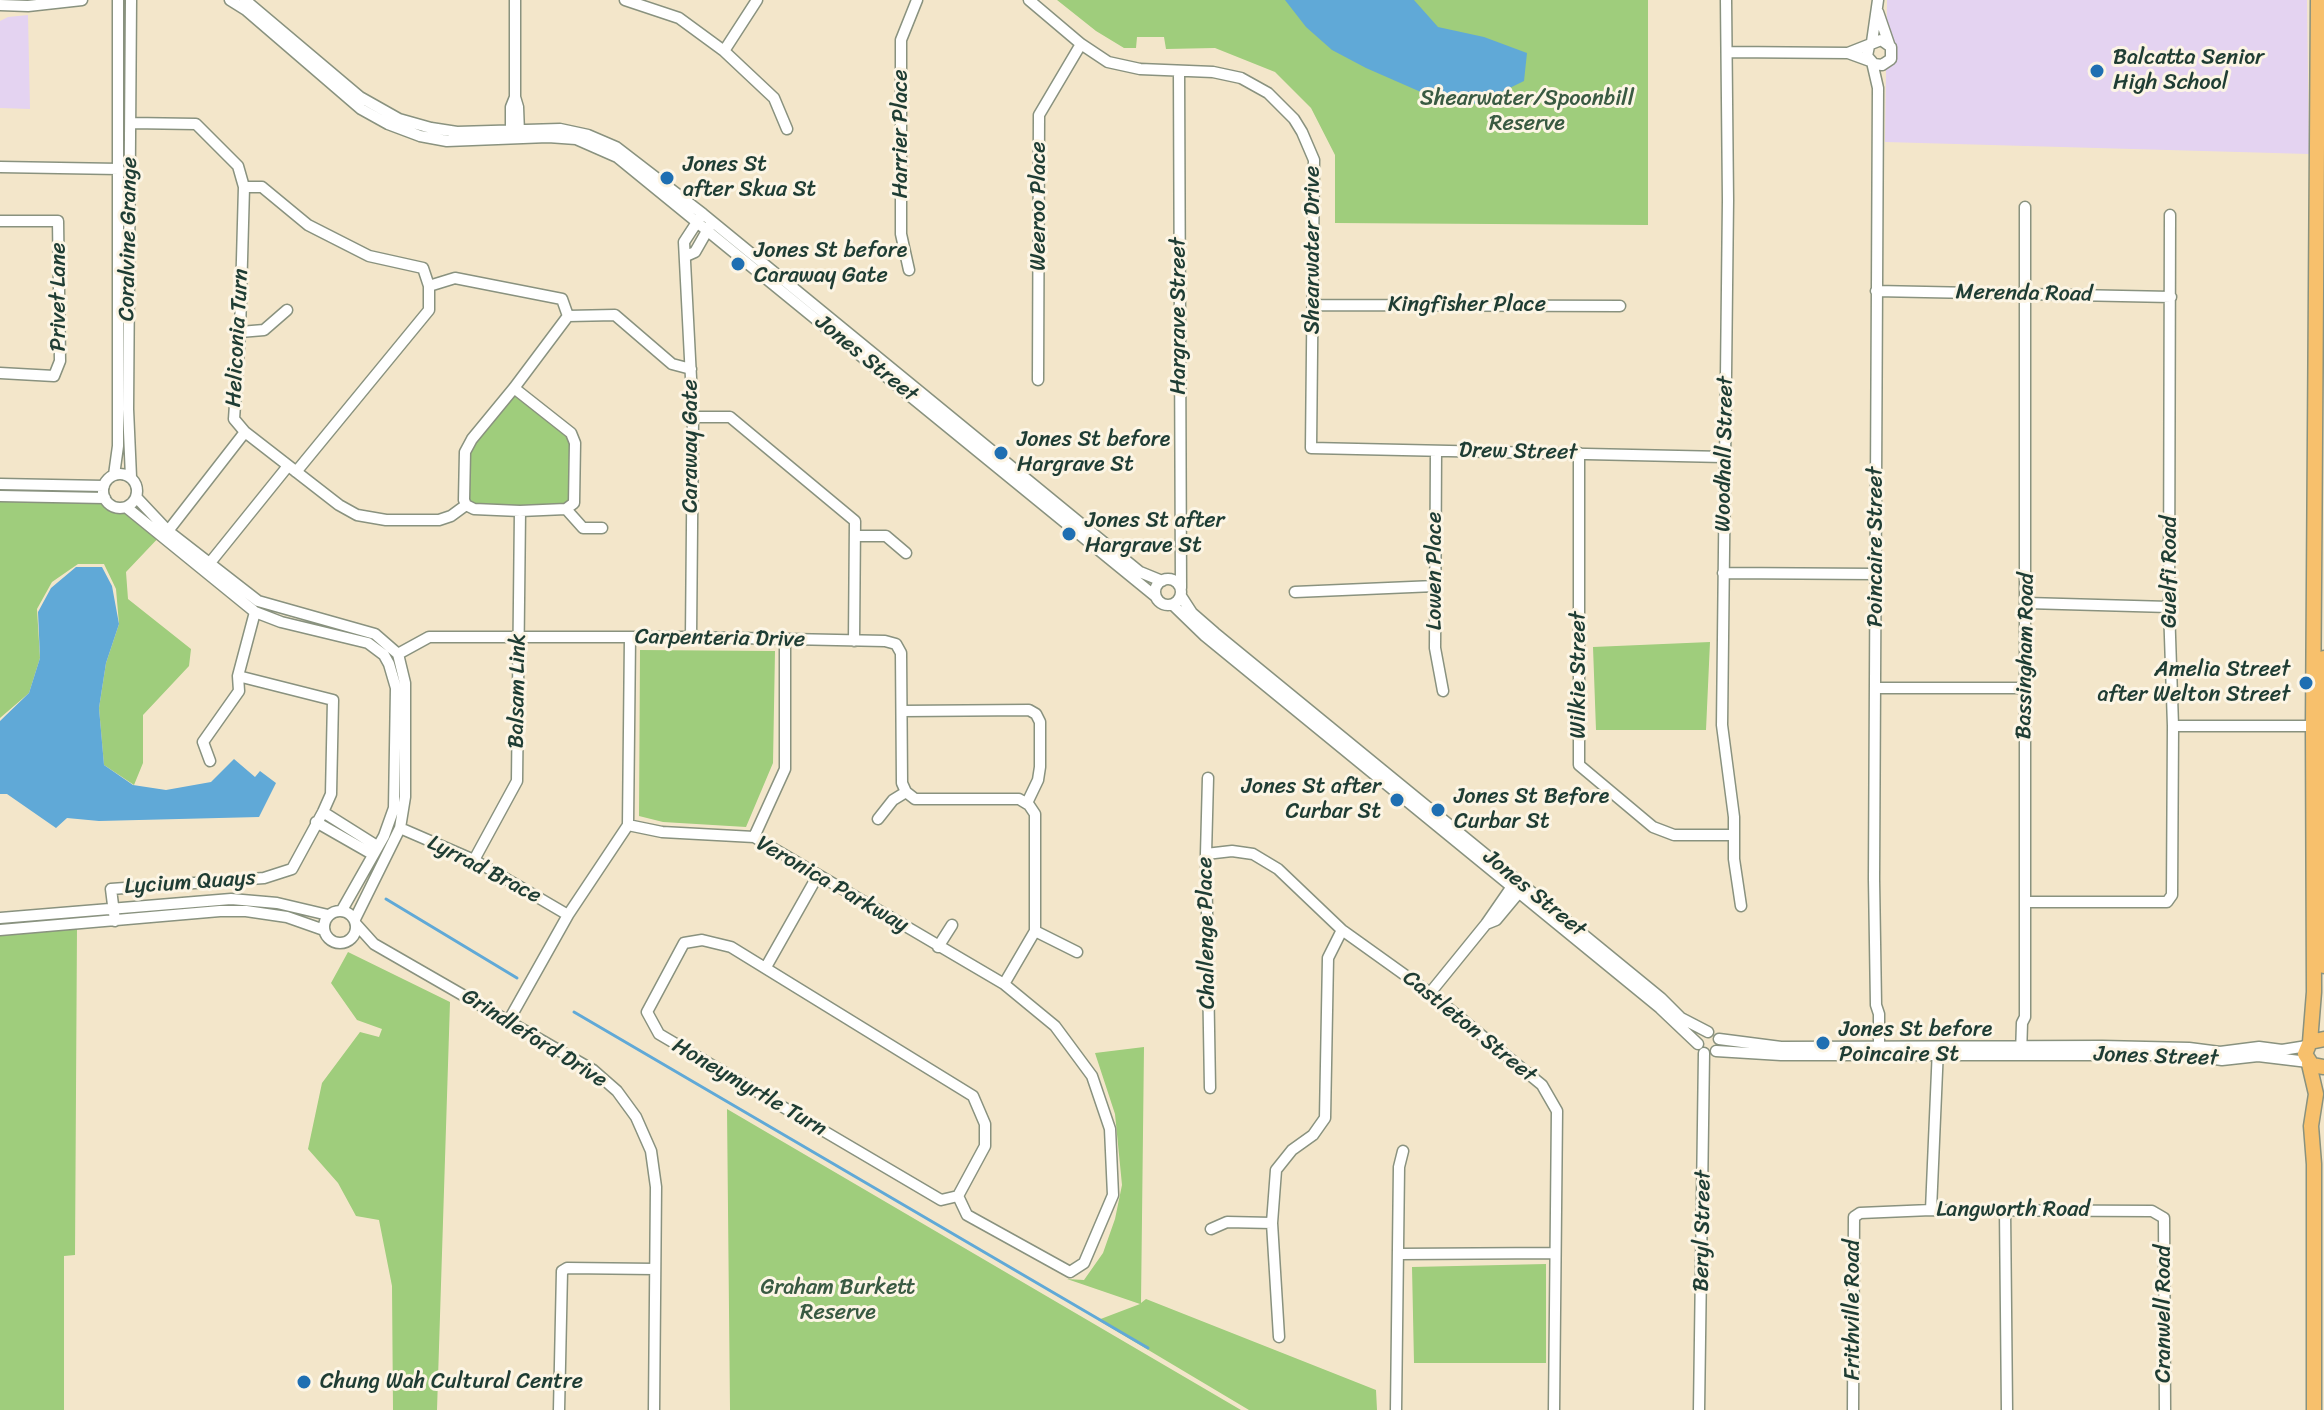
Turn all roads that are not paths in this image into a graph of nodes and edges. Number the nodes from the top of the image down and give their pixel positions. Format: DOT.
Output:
graph roads {
  1 [pos="82,0"];
  2 [pos="118,0"];
  3 [pos="131,0"];
  4 [pos="230,0"];
  5 [pos="245,0"];
  6 [pos="515,0"];
  7 [pos="625,0"];
  8 [pos="757,0"];
  9 [pos="917,0"];
  10 [pos="1029,0"];
  11 [pos="1726,0"];
  12 [pos="1878,0"];
  13 [pos="2318,0"];
  14 [pos="0,5"];
  15 [pos="1878,12"];
  16 [pos="1081,44"];
  17 [pos="1870,44"];
  18 [pos="1890,45"];
  19 [pos="724,51"];
  20 [pos="1728,52"];
  21 [pos="1848,53"];
  22 [pos="1871,62"];
  23 [pos="1886,63"];
  24 [pos="1179,71"];
  25 [pos="1878,88"];
  26 [pos="131,123"];
  27 [pos="787,129"];
  28 [pos="515,134"];
  29 [pos="0,167"];
  30 [pos="119,169"];
  31 [pos="244,187"];
  32 [pos="2025,207"];
  33 [pos="2170,215"];
  34 [pos="700,217"];
  35 [pos="0,221"];
  36 [pos="710,226"];
  37 [pos="686,256"];
  38 [pos="909,270"];
  39 [pos="429,286"];
  40 [pos="1876,291"];
  41 [pos="2026,295"];
  42 [pos="2171,297"];
  43 [pos="1313,305"];
  44 [pos="1620,306"];
  45 [pos="287,310"];
  46 [pos="568,316"];
  47 [pos="240,332"];
  48 [pos="691,369"];
  49 [pos="0,373"];
  50 [pos="1038,380"];
  51 [pos="514,388"];
  52 [pos="693,417"];
  53 [pos="245,432"];
  54 [pos="2320,446"];
  55 [pos="1311,448"];
  56 [pos="1436,451"];
  57 [pos="1579,453"];
  58 [pos="1724,457"];
  59 [pos="292,469"];
  60 [pos="114,475"];
  61 [pos="131,477"];
  62 [pos="0,484"];
  63 [pos="105,492"];
  64 [pos="0,496"];
  65 [pos="136,497"];
  66 [pos="466,505"];
  67 [pos="126,507"];
  68 [pos="566,509"];
  69 [pos="520,511"];
  70 [pos="602,528"];
  71 [pos="168,531"];
  72 [pos="855,536"];
  73 [pos="906,553"];
  74 [pos="1179,561"];
  75 [pos="209,564"];
  76 [pos="1723,573"];
  77 [pos="1876,574"];
  78 [pos="1164,580"];
  79 [pos="1435,586"];
  80 [pos="1295,592"];
  81 [pos="1155,596"];
  82 [pos="1178,596"];
  83 [pos="2027,603"];
  84 [pos="2169,607"];
  85 [pos="255,612"];
  86 [pos="630,637"];
  87 [pos="691,637"];
  88 [pos="519,638"];
  89 [pos="785,641"];
  90 [pos="854,641"];
  91 [pos="398,654"];
  92 [pos="2324,658"];
  93 [pos="238,676"];
  94 [pos="1875,688"];
  95 [pos="2024,688"];
  96 [pos="1443,691"];
  97 [pos="903,711"];
  98 [pos="2173,726"];
  99 [pos="2318,726"];
  100 [pos="210,761"];
  101 [pos="1208,778"];
  102 [pos="906,792"];
  103 [pos="1027,803"];
  104 [pos="323,812"];
  105 [pos="878,819"];
  106 [pos="316,822"];
  107 [pos="628,825"];
  108 [pos="400,828"];
  109 [pos="1734,835"];
  110 [pos="754,837"];
  111 [pos="375,850"];
  112 [pos="1206,854"];
  113 [pos="474,860"];
  114 [pos="818,875"];
  115 [pos="1518,887"];
  116 [pos="2025,902"];
  117 [pos="1741,906"];
  118 [pos="112,909"];
  119 [pos="342,910"];
  120 [pos="328,915"];
  121 [pos="568,915"];
  122 [pos="0,918"];
  123 [pos="115,921"];
  124 [pos="356,922"];
  125 [pos="952,925"];
  126 [pos="0,930"];
  127 [pos="324,930"];
  128 [pos="1342,930"];
  129 [pos="1035,931"];
  130 [pos="349,941"];
  131 [pos="374,944"];
  132 [pos="938,947"];
  133 [pos="1077,952"];
  134 [pos="2324,966"];
  135 [pos="766,967"];
  136 [pos="1004,984"];
  137 [pos="1430,993"];
  138 [pos="2324,1001"];
  139 [pos="509,1020"];
  140 [pos="2324,1027"];
  141 [pos="1708,1032"];
  142 [pos="1719,1039"];
  143 [pos="2314,1042"];
  144 [pos="1701,1048"];
  145 [pos="1876,1050"];
  146 [pos="1934,1050"];
  147 [pos="2025,1050"];
  148 [pos="1716,1051"];
  149 [pos="2314,1064"];
  150 [pos="1210,1088"];
  151 [pos="2324,1092"];
  152 [pos="2324,1109"];
  153 [pos="1403,1151"];
  154 [pos="958,1196"];
  155 [pos="1931,1210"];
  156 [pos="2005,1210"];
  157 [pos="1860,1213"];
  158 [pos="2164,1218"];
  159 [pos="1272,1223"];
  160 [pos="1211,1229"];
  161 [pos="1555,1253"];
  162 [pos="1399,1254"];
  163 [pos="655,1269"];
  164 [pos="1279,1337"];
  165 [pos="559,1410"];
  166 [pos="654,1410"];
  167 [pos="1396,1410"];
  168 [pos="1554,1410"];
  169 [pos="1699,1410"];
  170 [pos="1853,1410"];
  171 [pos="2007,1410"];
  172 [pos="2165,1410"];
  173 [pos="2314,1410"];
  1 -- 14 [label="street"];
  2 -- 30 [label="street, Coralvine Grange"];
  3 -- 26 [label="street, Coralvine Grange"];
  4 -- 28 [label="street, Jones Street"];
  5 -- 28 [label="street, Jones Street"];
  6 -- 28 [label="street"];
  7 -- 19 [label="street"];
  8 -- 19 [label="street"];
  9 -- 38 [label="street, Harrier Place"];
  10 -- 16 [label="street, Shearwater Drive"];
  11 -- 20 [label="street, Woodhall Street"];
  12 -- 15 [label="street"];
  13 -- 54 [label="main road"];
  15 -- 17 [label="street"];
  15 -- 18 [label="street"];
  16 -- 24 [label="street, Shearwater Drive"];
  16 -- 50 [label="street, Weeroo Place"];
  17 -- 18 [label="street"];
  17 -- 21 [label="street"];
  17 -- 22 [label="street"];
  18 -- 23 [label="street"];
  19 -- 27 [label="street"];
  20 -- 21 [label="street"];
  20 -- 58 [label="street, Woodhall Street"];
  21 -- 22 [label="street"];
  22 -- 23 [label="street"];
  22 -- 25 [label="street, Poincaire Street"];
  23 -- 25 [label="street, Poincaire Street"];
  24 -- 43 [label="street, Shearwater Drive"];
  24 -- 74 [label="street, Hargrave Street"];
  25 -- 40 [label="street, Poincaire Street"];
  26 -- 31 [label="street"];
  26 -- 61 [label="street, Coralvine Grange"];
  28 -- 34 [label="street, Jones Street"];
  29 -- 30 [label="street"];
  30 -- 60 [label="street, Coralvine Grange"];
  31 -- 39 [label="street"];
  31 -- 47 [label="street, Heliconia Turn"];
  32 -- 41 [label="street, Bassingham Road"];
  33 -- 42 [label="street, Guelfi Road"];
  34 -- 36 [label="street, Jones Street"];
  34 -- 37 [label="street, Caraway Gate"];
  35 -- 49 [label="street, Privet Lane"];
  36 -- 37 [label="street"];
  36 -- 78 [label="street, Jones Street"];
  36 -- 81 [label="street, Jones Street"];
  37 -- 48 [label="street, Caraway Gate"];
  39 -- 46 [label="street"];
  39 -- 59 [label="street"];
  40 -- 41 [label="street, Merenda Road"];
  40 -- 77 [label="street, Poincaire Street"];
  41 -- 42 [label="street, Merenda Road"];
  41 -- 83 [label="street, Bassingham Road"];
  42 -- 84 [label="street, Guelfi Road"];
  43 -- 44 [label="street, Kingfisher Place"];
  43 -- 55 [label="street, Shearwater Drive"];
  45 -- 47 [label="street"];
  46 -- 48 [label="street"];
  46 -- 51 [label="street"];
  47 -- 53 [label="street, Heliconia Turn"];
  48 -- 52 [label="street, Caraway Gate"];
  51 -- 66 [label="street"];
  51 -- 68 [label="street"];
  52 -- 72 [label="street"];
  52 -- 87 [label="street, Caraway Gate"];
  53 -- 59 [label="street, Heliconia Turn"];
  53 -- 71 [label="street"];
  54 -- 99 [label="main road"];
  55 -- 56 [label="street, Drew Street"];
  56 -- 57 [label="street, Drew Street"];
  56 -- 79 [label="street, Lowen Place"];
  57 -- 58 [label="street, Drew Street"];
  57 -- 109 [label="street, Wilkie Street"];
  58 -- 76 [label="street, Woodhall Street"];
  59 -- 66 [label="street, Heliconia Turn"];
  59 -- 75 [label="street"];
  60 -- 61 [label="street"];
  60 -- 63 [label="street"];
  61 -- 65 [label="street, Coralvine Grange"];
  62 -- 63 [label="street"];
  63 -- 64 [label="street"];
  63 -- 67 [label="street"];
  65 -- 67 [label="street"];
  65 -- 71 [label="street, Coralvine Grange"];
  66 -- 69 [label="street"];
  67 -- 85 [label="street"];
  68 -- 69 [label="street"];
  68 -- 70 [label="street"];
  69 -- 88 [label="street, Balsam Link"];
  71 -- 75 [label="street, Coralvine Grange"];
  72 -- 73 [label="street"];
  72 -- 90 [label="street"];
  74 -- 78 [label="street"];
  74 -- 82 [label="street, Hargrave Street"];
  75 -- 91 [label="street, Coralvine Grange"];
  76 -- 77 [label="street"];
  76 -- 109 [label="street, Woodhall Street"];
  77 -- 94 [label="street, Poincaire Street"];
  78 -- 81 [label="street"];
  78 -- 82 [label="street, Jones Street"];
  79 -- 80 [label="street"];
  79 -- 96 [label="street, Lowen Place"];
  81 -- 82 [label="street, Jones Street"];
  82 -- 115 [label="street, Jones Street"];
  83 -- 84 [label="street"];
  83 -- 95 [label="street, Bassingham Road"];
  84 -- 98 [label="street, Guelfi Road"];
  85 -- 93 [label="street"];
  85 -- 111 [label="street"];
  86 -- 87 [label="street, Carpenteria Drive"];
  86 -- 88 [label="street, Carpenteria Drive"];
  86 -- 107 [label="street"];
  87 -- 89 [label="street, Carpenteria Drive"];
  88 -- 91 [label="street, Carpenteria Drive"];
  88 -- 113 [label="street, Balsam Link"];
  89 -- 90 [label="street, Carpenteria Drive"];
  89 -- 110 [label="street"];
  90 -- 97 [label="street, Carpenteria Drive"];
  91 -- 108 [label="street"];
  92 -- 99 [label="main road"];
  93 -- 100 [label="street"];
  93 -- 104 [label="street, Lycium Quays"];
  94 -- 95 [label="street"];
  94 -- 145 [label="street, Poincaire Street"];
  95 -- 116 [label="street, Bassingham Road"];
  97 -- 102 [label="street, Carpenteria Drive"];
  97 -- 103 [label="street"];
  98 -- 99 [label="street"];
  98 -- 116 [label="street, Guelfi Road"];
  99 -- 134 [label="main road"];
  99 -- 143 [label="main road"];
  101 -- 112 [label="street, Challenge Place"];
  102 -- 103 [label="street"];
  102 -- 105 [label="street"];
  103 -- 129 [label="street"];
  104 -- 106 [label="street, Lycium Quays"];
  104 -- 111 [label="street"];
  106 -- 111 [label="street"];
  106 -- 118 [label="street, Lycium Quays"];
  107 -- 110 [label="street, Veronica Parkway"];
  107 -- 121 [label="street"];
  108 -- 113 [label="street, Lyrrad Brace"];
  108 -- 124 [label="street"];
  109 -- 117 [label="street, Woodhall Street"];
  110 -- 114 [label="street, Veronica Parkway"];
  111 -- 119 [label="street"];
  112 -- 128 [label="street, Castleton Street"];
  112 -- 150 [label="street, Challenge Place"];
  113 -- 121 [label="street, Lyrrad Brace"];
  114 -- 132 [label="street, Veronica Parkway"];
  114 -- 135 [label="street"];
  115 -- 137 [label="street"];
  115 -- 141 [label="street, Jones Street"];
  115 -- 144 [label="street, Jones Street"];
  116 -- 147 [label="street, Bassingham Road"];
  118 -- 120 [label="street"];
  118 -- 122 [label="street"];
  118 -- 123 [label="street, Lycium Quays"];
  119 -- 120 [label="street"];
  119 -- 124 [label="street, Grindleford Drive"];
  120 -- 127 [label="street"];
  121 -- 139 [label="street"];
  123 -- 126 [label="street, Grindleford Drive"];
  123 -- 127 [label="street, Grindleford Drive"];
  124 -- 130 [label="street"];
  124 -- 131 [label="street, Grindleford Drive"];
  125 -- 132 [label="street"];
  127 -- 130 [label="street, Grindleford Drive"];
  128 -- 137 [label="street, Castleton Street"];
  128 -- 159 [label="street"];
  129 -- 133 [label="street"];
  129 -- 136 [label="street"];
  130 -- 131 [label="street, Grindleford Drive"];
  131 -- 139 [label="street, Grindleford Drive"];
  132 -- 136 [label="street, Veronica Parkway"];
  135 -- 154 [label="street, Honeymyrtle Turn"];
  135 -- 154 [label="street, Honeymyrtle Turn"];
  136 -- 154 [label="street, Veronica Parkway"];
  137 -- 161 [label="street, Castleton Street"];
  138 -- 140 [label="main road"];
  139 -- 163 [label="street, Grindleford Drive"];
  141 -- 142 [label="street, Jones Street"];
  141 -- 144 [label="street"];
  142 -- 145 [label="street, Jones Street"];
  142 -- 148 [label="street"];
  143 -- 147 [label="street, Jones Street"];
  143 -- 149 [label="main road"];
  144 -- 148 [label="street, Jones Street"];
  144 -- 169 [label="street, Beryl Street"];
  145 -- 146 [label="street, Jones Street"];
  145 -- 148 [label="street, Jones Street"];
  146 -- 147 [label="street, Jones Street"];
  146 -- 155 [label="street"];
  147 -- 149 [label="street, Jones Street"];
  149 -- 173 [label="main road"];
  151 -- 152 [label="main road"];
  153 -- 162 [label="street"];
  155 -- 156 [label="street, Langworth Road"];
  155 -- 157 [label="street, Langworth Road"];
  156 -- 158 [label="street, Langworth Road"];
  156 -- 171 [label="street"];
  157 -- 170 [label="street, Frithville Road"];
  158 -- 172 [label="street, Cranwell Road"];
  159 -- 160 [label="street"];
  159 -- 164 [label="street"];
  161 -- 162 [label="street"];
  161 -- 168 [label="street, Castleton Street"];
  162 -- 167 [label="street"];
  163 -- 165 [label="street"];
  163 -- 166 [label="street, Grindleford Drive"];
}
